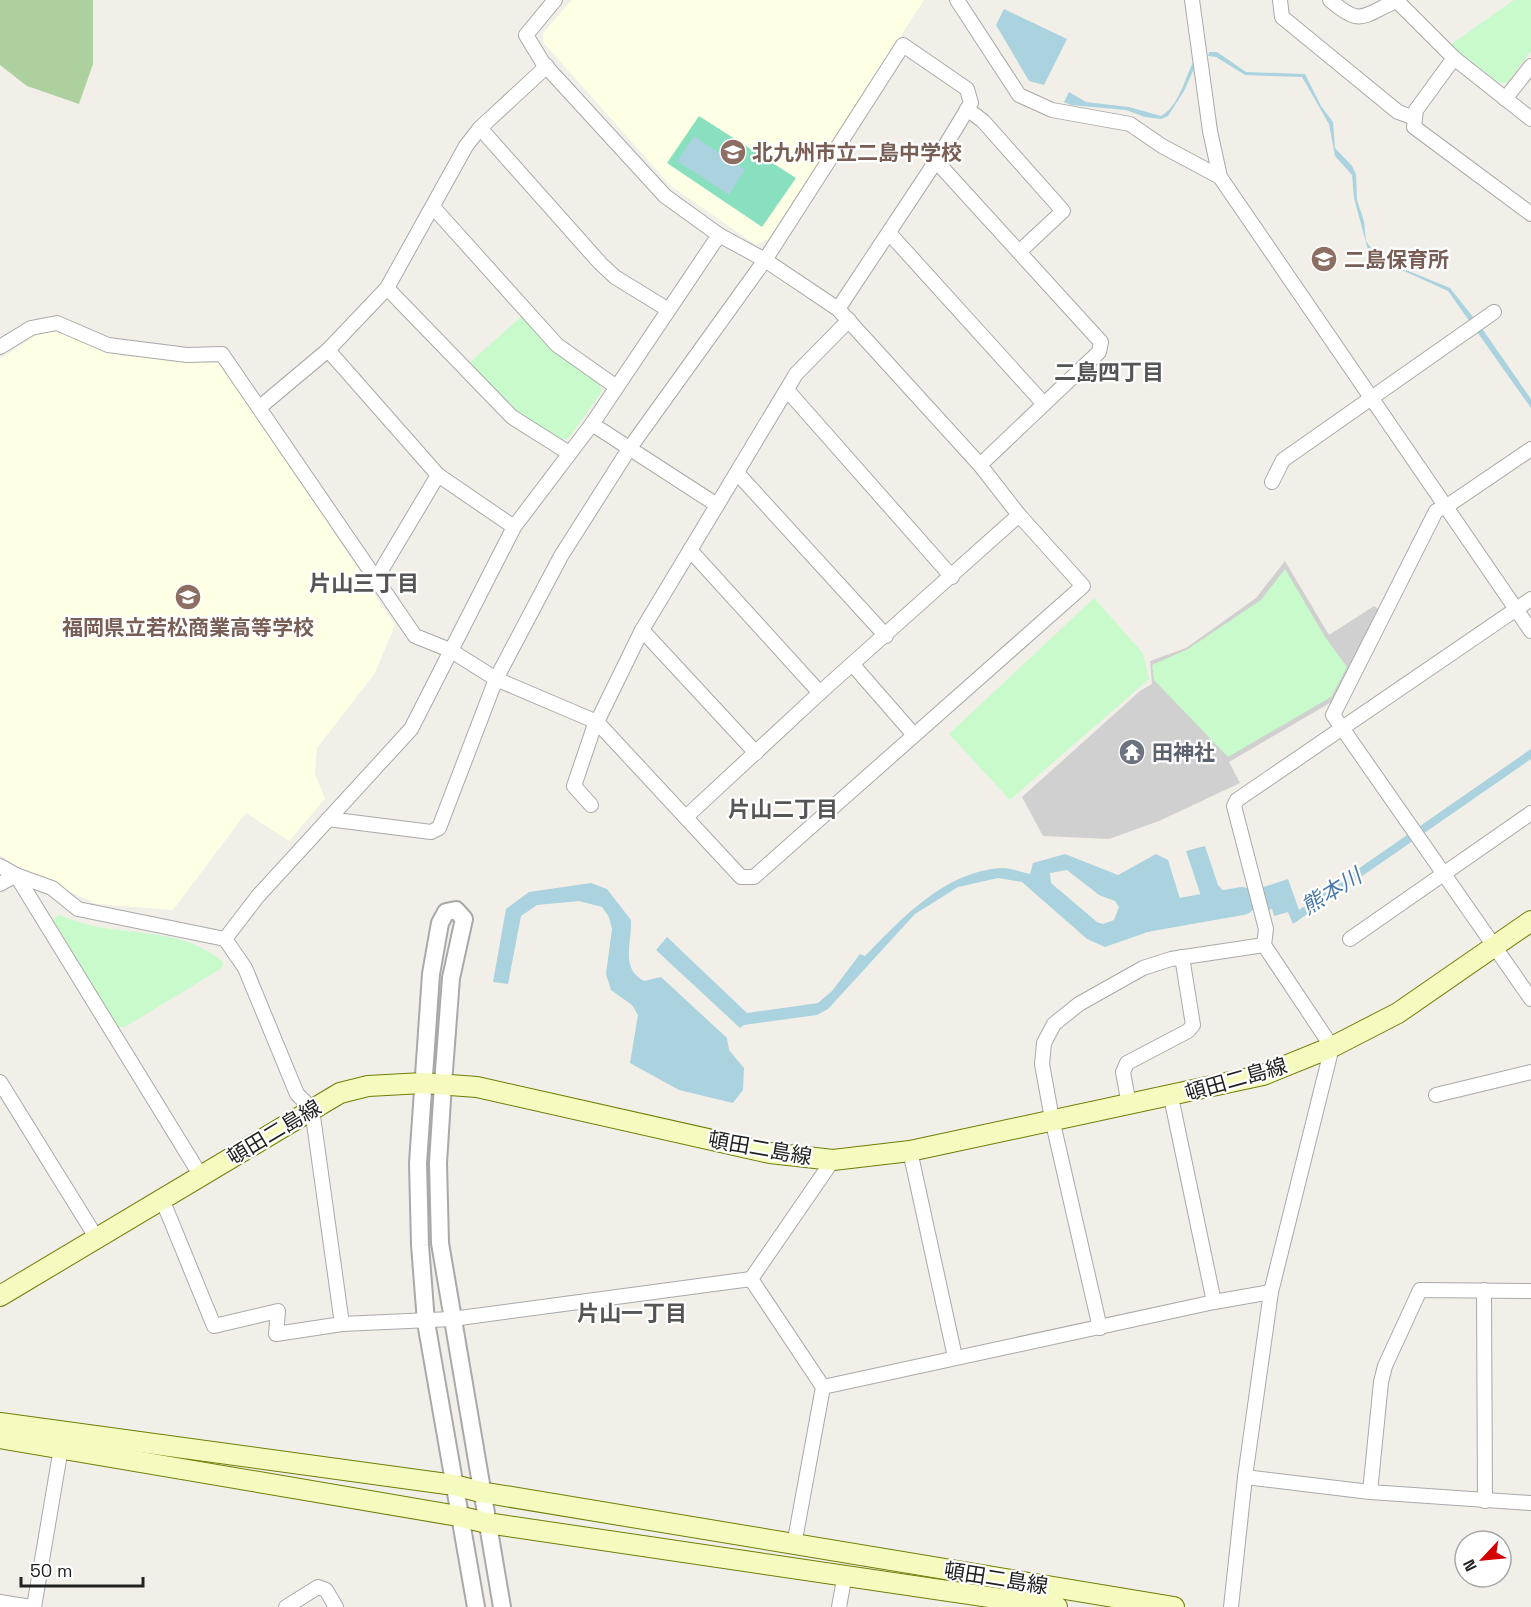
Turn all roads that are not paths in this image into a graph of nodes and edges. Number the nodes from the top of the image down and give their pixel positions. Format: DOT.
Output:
graph roads {
  1 [pos="555,0"];
  2 [pos="957,0"];
  3 [pos="1192,0"];
  4 [pos="1280,0"];
  5 [pos="1330,0"];
  6 [pos="1396,0"];
  7 [pos="1454,58"];
  8 [pos="547,66"];
  9 [pos="1531,66"];
  10 [pos="1505,99"];
  11 [pos="968,109"];
  12 [pos="1415,118"];
  13 [pos="1531,118"];
  14 [pos="480,128"];
  15 [pos="936,161"];
  16 [pos="1220,177"];
  17 [pos="433,207"];
  18 [pos="1531,214"];
  19 [pos="890,234"];
  20 [pos="719,235"];
  21 [pos="1019,252"];
  22 [pos="765,260"];
  23 [pos="387,288"];
  24 [pos="667,309"];
  25 [pos="838,309"];
  26 [pos="1494,312"];
  27 [pos="849,320"];
  28 [pos="0,347"];
  29 [pos="328,350"];
  30 [pos="615,386"];
  31 [pos="787,390"];
  32 [pos="1372,397"];
  33 [pos="1044,404"];
  34 [pos="260,407"];
  35 [pos="592,424"];
  36 [pos="629,449"];
  37 [pos="1531,449"];
  38 [pos="569,453"];
  39 [pos="980,465"];
  40 [pos="738,474"];
  41 [pos="438,475"];
  42 [pos="1272,482"];
  43 [pos="717,505"];
  44 [pos="1446,506"];
  45 [pos="1019,515"];
  46 [pos="514,527"];
  47 [pos="690,550"];
  48 [pos="952,577"];
  49 [pos="376,579"];
  50 [pos="1531,599"];
  51 [pos="1516,610"];
  52 [pos="642,630"];
  53 [pos="1531,631"];
  54 [pos="886,636"];
  55 [pos="450,650"];
  56 [pos="853,665"];
  57 [pos="496,679"];
  58 [pos="820,693"];
  59 [pos="597,722"];
  60 [pos="1343,729"];
  61 [pos="914,735"];
  62 [pos="756,753"];
  63 [pos="591,805"];
  64 [pos="1531,813"];
  65 [pos="687,816"];
  66 [pos="328,819"];
  67 [pos="0,866"];
  68 [pos="1445,874"];
  69 [pos="16,875"];
  70 [pos="0,884"];
  71 [pos="1531,921"];
  72 [pos="225,939"];
  73 [pos="1350,939"];
  74 [pos="1264,945"];
  75 [pos="1496,945"];
  76 [pos="1182,957"];
  77 [pos="1531,999"];
  78 [pos="1332,1047"];
  79 [pos="1531,1072"];
  80 [pos="0,1082"];
  81 [pos="423,1083"];
  82 [pos="442,1084"];
  83 [pos="1436,1095"];
  84 [pos="1171,1097"];
  85 [pos="1129,1105"];
  86 [pos="312,1109"];
  87 [pos="1052,1119"];
  88 [pos="910,1151"];
  89 [pos="833,1160"];
  90 [pos="201,1176"];
  91 [pos="162,1200"];
  92 [pos="96,1237"];
  93 [pos="751,1279"];
  94 [pos="1484,1290"];
  95 [pos="1531,1291"];
  96 [pos="1271,1293"];
  97 [pos="0,1296"];
  98 [pos="1214,1302"];
  99 [pos="452,1319"];
  100 [pos="426,1322"];
  101 [pos="342,1324"];
  102 [pos="1100,1328"];
  103 [pos="955,1357"];
  104 [pos="823,1387"];
  105 [pos="0,1423"];
  106 [pos="0,1438"];
  107 [pos="61,1448"];
  108 [pos="1245,1476"];
  109 [pos="454,1485"];
  110 [pos="481,1492"];
  111 [pos="1370,1492"];
  112 [pos="1485,1501"];
  113 [pos="1531,1503"];
  114 [pos="458,1516"];
  115 [pos="487,1523"];
  116 [pos="794,1545"];
  117 [pos="845,1574"];
  118 [pos="0,1602"];
  119 [pos="33,1607"];
  120 [pos="286,1607"];
  121 [pos="336,1607"];
  122 [pos="476,1607"];
  123 [pos="502,1607"];
  124 [pos="839,1607"];
  125 [pos="1057,1607"];
  126 [pos="1174,1607"];
  127 [pos="1231,1607"];
  1 -- 8 [label="street"];
  2 -- 16 [label="street"];
  3 -- 16 [label="street"];
  4 -- 12 [label="street"];
  5 -- 6 [label="street"];
  6 -- 7 [label="street"];
  7 -- 10 [label="street"];
  7 -- 12 [label="street"];
  8 -- 14 [label="street"];
  8 -- 20 [label="street"];
  9 -- 10 [label="street"];
  10 -- 13 [label="street"];
  11 -- 15 [label="street"];
  11 -- 21 [label="street"];
  11 -- 22 [label="street"];
  12 -- 18 [label="street"];
  14 -- 17 [label="street"];
  14 -- 24 [label="street"];
  15 -- 19 [label="street"];
  15 -- 21 [label="street"];
  16 -- 32 [label="street"];
  17 -- 23 [label="street"];
  17 -- 30 [label="street"];
  19 -- 25 [label="street"];
  19 -- 33 [label="street"];
  20 -- 22 [label="street"];
  20 -- 24 [label="street"];
  21 -- 33 [label="street"];
  22 -- 25 [label="street"];
  22 -- 36 [label="street"];
  23 -- 29 [label="street"];
  23 -- 38 [label="street"];
  24 -- 30 [label="street"];
  25 -- 27 [label="street"];
  26 -- 32 [label="street"];
  27 -- 31 [label="street"];
  27 -- 39 [label="street"];
  28 -- 34 [label="street"];
  29 -- 34 [label="street"];
  29 -- 41 [label="street"];
  30 -- 35 [label="street"];
  31 -- 40 [label="street"];
  31 -- 48 [label="street"];
  32 -- 42 [label="street"];
  32 -- 44 [label="street"];
  33 -- 39 [label="street"];
  34 -- 49 [label="street"];
  35 -- 36 [label="street"];
  35 -- 38 [label="street"];
  36 -- 43 [label="street"];
  36 -- 57 [label="street"];
  37 -- 44 [label="street"];
  38 -- 46 [label="street"];
  39 -- 45 [label="street"];
  40 -- 43 [label="street"];
  40 -- 54 [label="street"];
  41 -- 46 [label="street"];
  41 -- 49 [label="street"];
  43 -- 47 [label="street"];
  44 -- 51 [label="street"];
  44 -- 60 [label="street"];
  45 -- 48 [label="street"];
  45 -- 61 [label="street"];
  46 -- 55 [label="street"];
  47 -- 52 [label="street"];
  47 -- 58 [label="street"];
  48 -- 54 [label="street"];
  49 -- 55 [label="street"];
  50 -- 51 [label="street"];
  51 -- 53 [label="street"];
  51 -- 60 [label="street"];
  52 -- 59 [label="street"];
  52 -- 62 [label="street"];
  54 -- 56 [label="street"];
  55 -- 57 [label="street"];
  55 -- 66 [label="street"];
  56 -- 58 [label="street"];
  56 -- 61 [label="street"];
  57 -- 59 [label="street"];
  57 -- 66 [label="street"];
  58 -- 62 [label="street"];
  59 -- 63 [label="street"];
  59 -- 65 [label="street"];
  60 -- 68 [label="street"];
  60 -- 74 [label="street"];
  61 -- 65 [label="street"];
  62 -- 65 [label="street"];
  64 -- 68 [label="street"];
  66 -- 72 [label="street"];
  67 -- 69 [label="street"];
  68 -- 73 [label="street"];
  68 -- 75 [label="street"];
  69 -- 70 [label="street"];
  69 -- 72 [label="street"];
  69 -- 90 [label="street"];
  71 -- 75 [label="main road, 頓田二島線"];
  72 -- 86 [label="street"];
  74 -- 76 [label="street"];
  74 -- 78 [label="street"];
  75 -- 77 [label="street"];
  75 -- 78 [label="main road, 頓田二島線"];
  76 -- 85 [label="street"];
  76 -- 87 [label="street"];
  78 -- 84 [label="main road, 頓田二島線"];
  78 -- 96 [label="street"];
  79 -- 83 [label="street"];
  80 -- 92 [label="street"];
  81 -- 82 [label="main road, 頓田二島線"];
  81 -- 82 [label="street"];
  81 -- 86 [label="main road, 頓田二島線"];
  81 -- 100 [label="street"];
  82 -- 89 [label="main road, 頓田二島線"];
  82 -- 99 [label="street"];
  84 -- 85 [label="main road, 頓田二島線"];
  84 -- 98 [label="street"];
  85 -- 87 [label="main road, 頓田二島線"];
  86 -- 90 [label="main road, 頓田二島線"];
  86 -- 101 [label="street"];
  87 -- 88 [label="main road, 頓田二島線"];
  87 -- 102 [label="street"];
  88 -- 89 [label="main road, 頓田二島線"];
  88 -- 103 [label="street"];
  89 -- 93 [label="street"];
  90 -- 91 [label="main road, 頓田二島線"];
  91 -- 92 [label="main road, 頓田二島線"];
  91 -- 101 [label="street"];
  92 -- 97 [label="main road, 頓田二島線"];
  93 -- 99 [label="street"];
  93 -- 104 [label="street"];
  94 -- 95 [label="street"];
  94 -- 111 [label="street"];
  94 -- 112 [label="street"];
  96 -- 98 [label="street"];
  96 -- 108 [label="street"];
  98 -- 102 [label="street"];
  99 -- 100 [label="street"];
  99 -- 110 [label="street"];
  100 -- 101 [label="street"];
  100 -- 109 [label="street"];
  102 -- 103 [label="street"];
  103 -- 104 [label="street"];
  104 -- 116 [label="street"];
  105 -- 109 [label="main road, 頓田二島線"];
  106 -- 107 [label="main road, 頓田二島線"];
  107 -- 114 [label="main road, 頓田二島線"];
  107 -- 119 [label="street"];
  108 -- 111 [label="street"];
  108 -- 127 [label="street"];
  109 -- 110 [label="main road, 頓田二島線"];
  109 -- 114 [label="street"];
  110 -- 115 [label="street"];
  110 -- 116 [label="main road, 頓田二島線"];
  111 -- 112 [label="street"];
  112 -- 113 [label="street"];
  114 -- 115 [label="main road, 頓田二島線"];
  114 -- 122 [label="street"];
  115 -- 117 [label="main road, 頓田二島線"];
  115 -- 123 [label="street"];
  116 -- 126 [label="main road, 頓田二島線"];
  117 -- 124 [label="street"];
  117 -- 125 [label="main road, 頓田二島線"];
  118 -- 119 [label="street"];
  120 -- 121 [label="street"];
}
